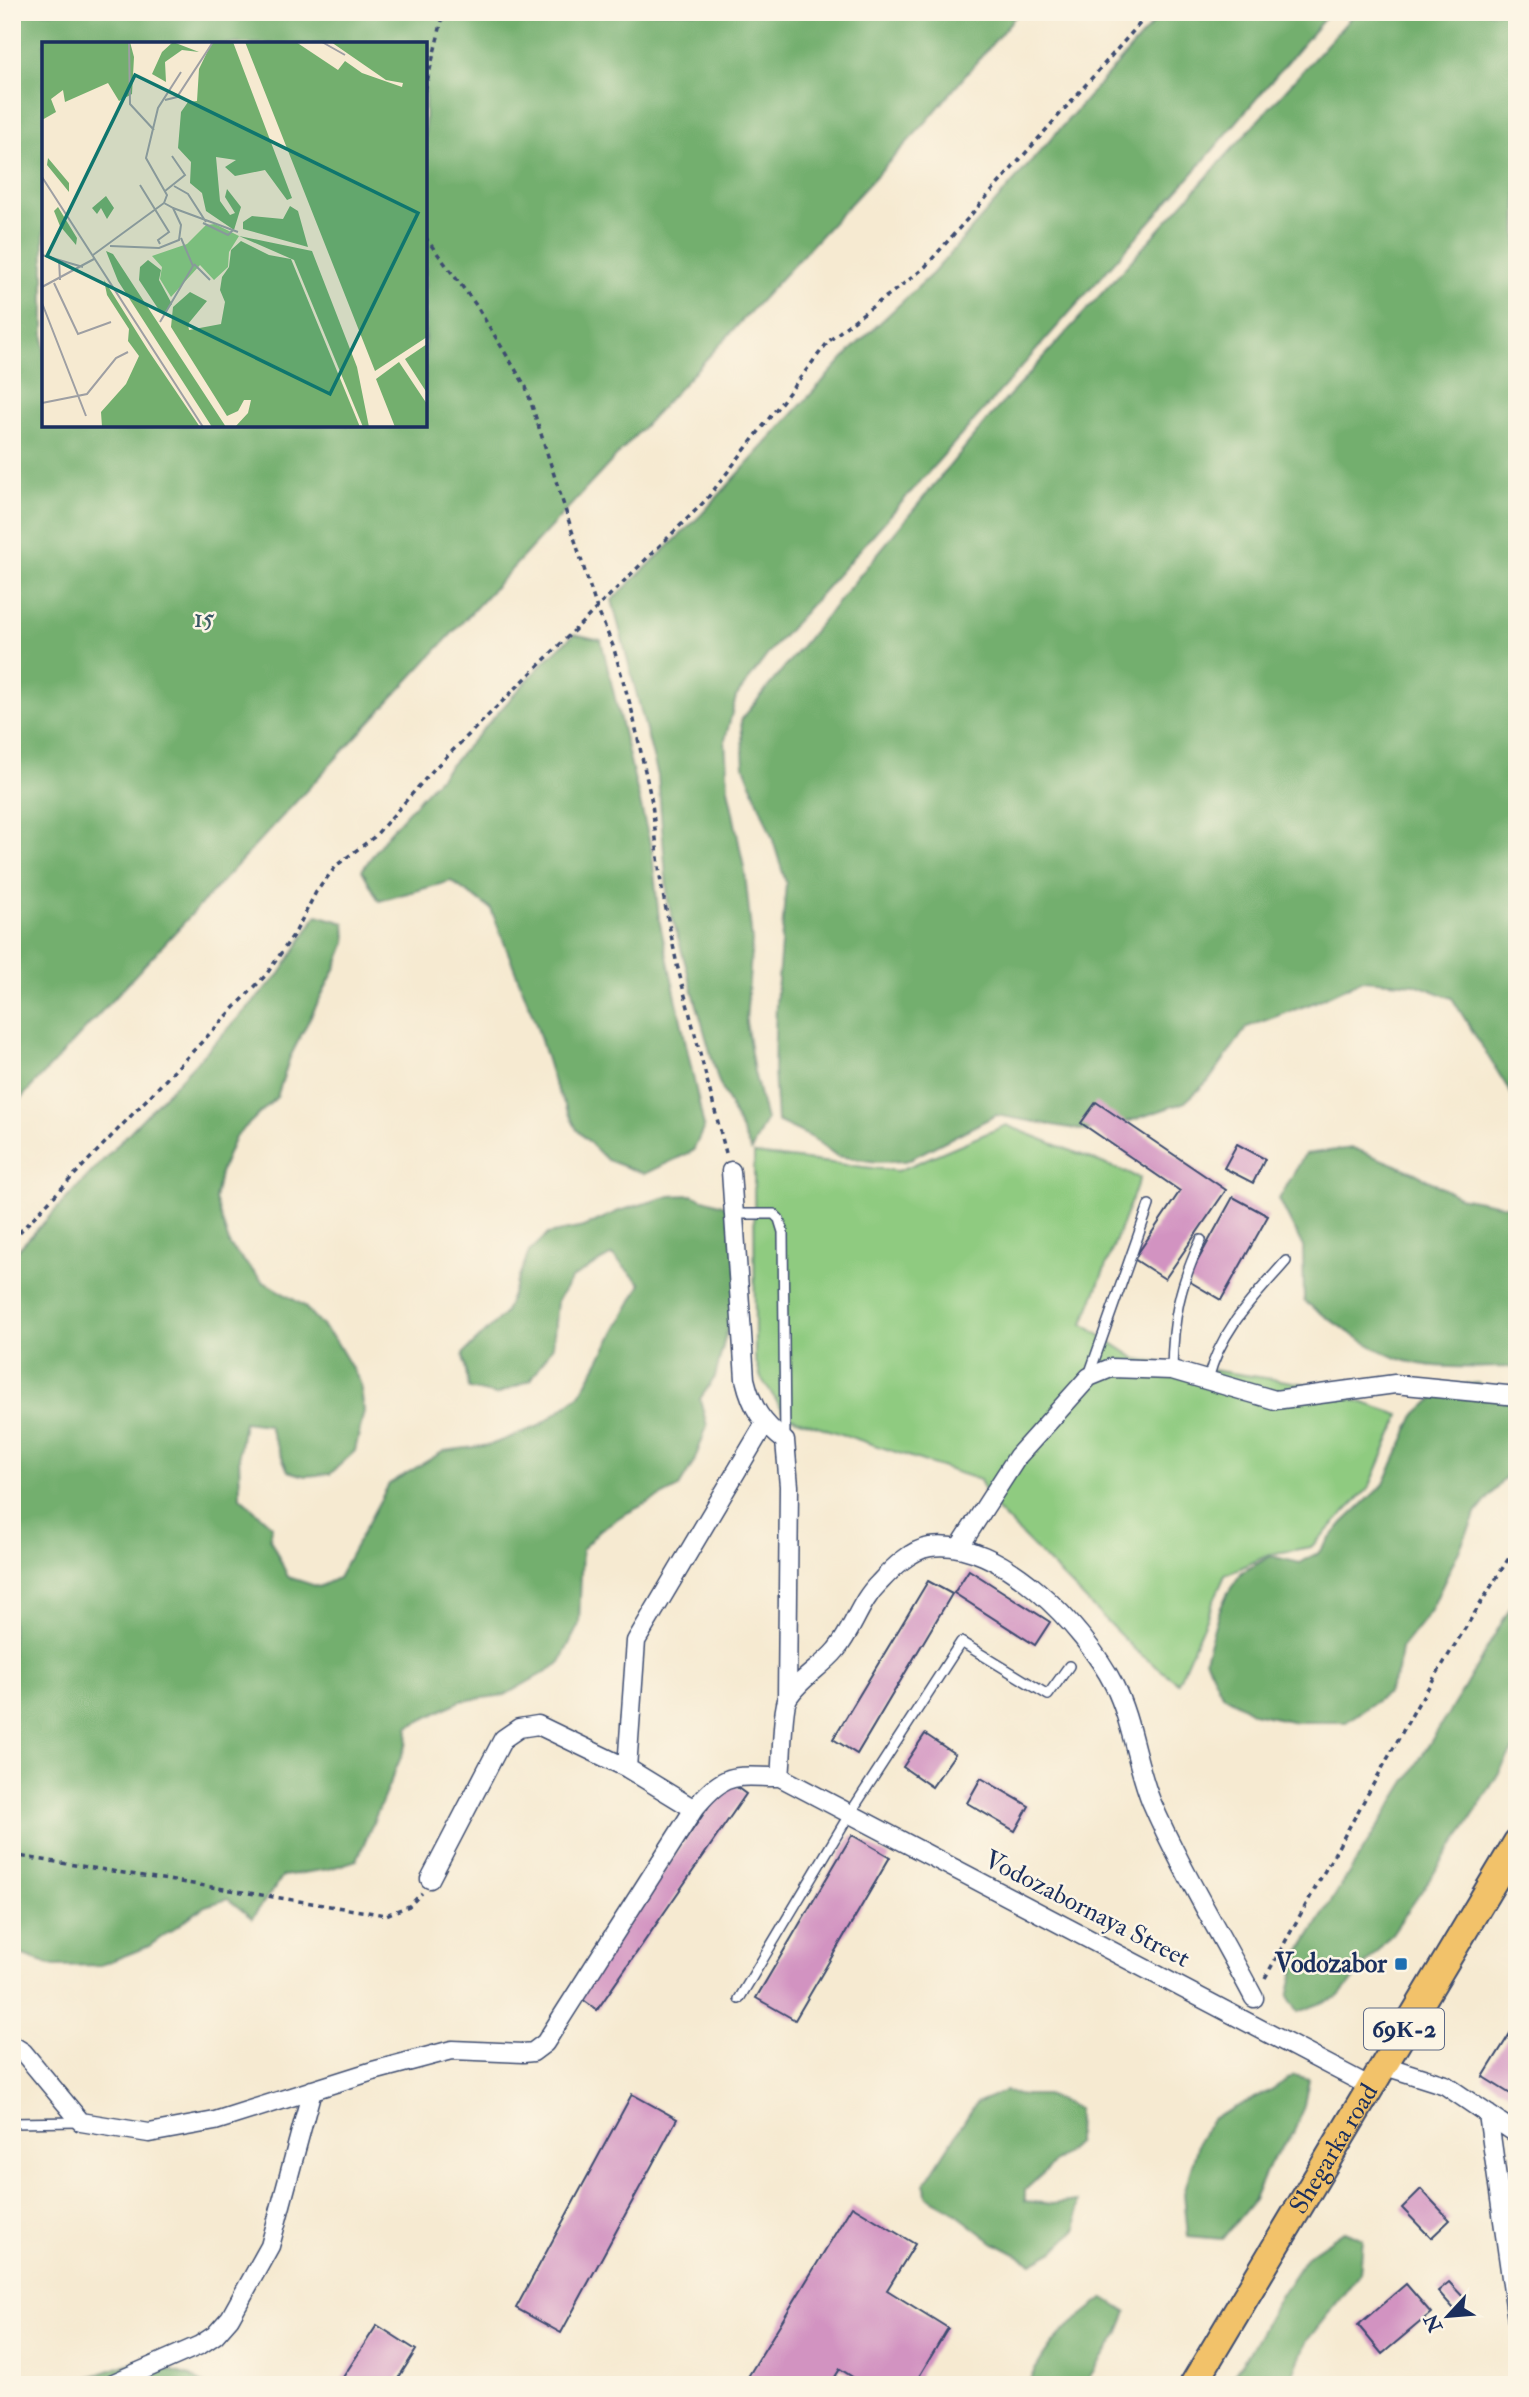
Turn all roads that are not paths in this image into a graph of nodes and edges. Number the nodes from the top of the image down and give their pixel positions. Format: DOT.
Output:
graph roads {
  1 [pos="731,1171"];
  2 [pos="1149,1205"];
  3 [pos="735,1214"];
  4 [pos="1202,1240"];
  5 [pos="1286,1261"];
  6 [pos="1172,1370"];
  7 [pos="1089,1377"];
  8 [pos="1208,1379"];
  9 [pos="1517,1396"];
  10 [pos="764,1425"];
  11 [pos="785,1441"];
  12 [pos="960,1546"];
  13 [pos="1069,1665"];
  14 [pos="787,1699"];
  15 [pos="627,1768"];
  16 [pos="780,1777"];
  17 [pos="694,1809"];
  18 [pos="849,1815"];
  19 [pos="1517,1842"];
  20 [pos="430,1879"];
  21 [pos="1254,1998"];
  22 [pos="739,1999"];
  23 [pos="12,2045"];
  24 [pos="1376,2076"];
  25 [pos="312,2090"];
  26 [pos="1488,2114"];
  27 [pos="81,2122"];
  28 [pos="12,2123"];
  29 [pos="1517,2134"];
  30 [pos="1516,2311"];
  31 [pos="109,2385"];
  32 [pos="1193,2385"];
  1 -- 3 [label="street"];
  2 -- 7 [label="lane"];
  3 -- 10 [label="street"];
  3 -- 11 [label="lane"];
  4 -- 6 [label="lane"];
  5 -- 8 [label="lane"];
  6 -- 7 [label="street"];
  6 -- 8 [label="street"];
  7 -- 12 [label="street"];
  8 -- 9 [label="street"];
  10 -- 11 [label="street"];
  10 -- 15 [label="street"];
  11 -- 14 [label="street"];
  12 -- 14 [label="street"];
  12 -- 21 [label="street"];
  13 -- 18 [label="lane"];
  14 -- 16 [label="street"];
  15 -- 17 [label="street"];
  15 -- 20 [label="street"];
  16 -- 17 [label="street"];
  16 -- 18 [label="street, Vodozabornaya Street"];
  17 -- 25 [label="street"];
  18 -- 22 [label="lane"];
  18 -- 24 [label="street, Vodozabornaya Street"];
  19 -- 24 [label="main road, Shegarka road / 69К-2"];
  23 -- 27 [label="street"];
  24 -- 26 [label="street, Vodozabornaya Street"];
  24 -- 32 [label="main road, Shegarka road / 69К-2"];
  25 -- 27 [label="street"];
  25 -- 31 [label="street"];
  26 -- 29 [label="street, Vodozabornaya Street"];
  26 -- 30 [label="street"];
  27 -- 28 [label="lane"];
}
